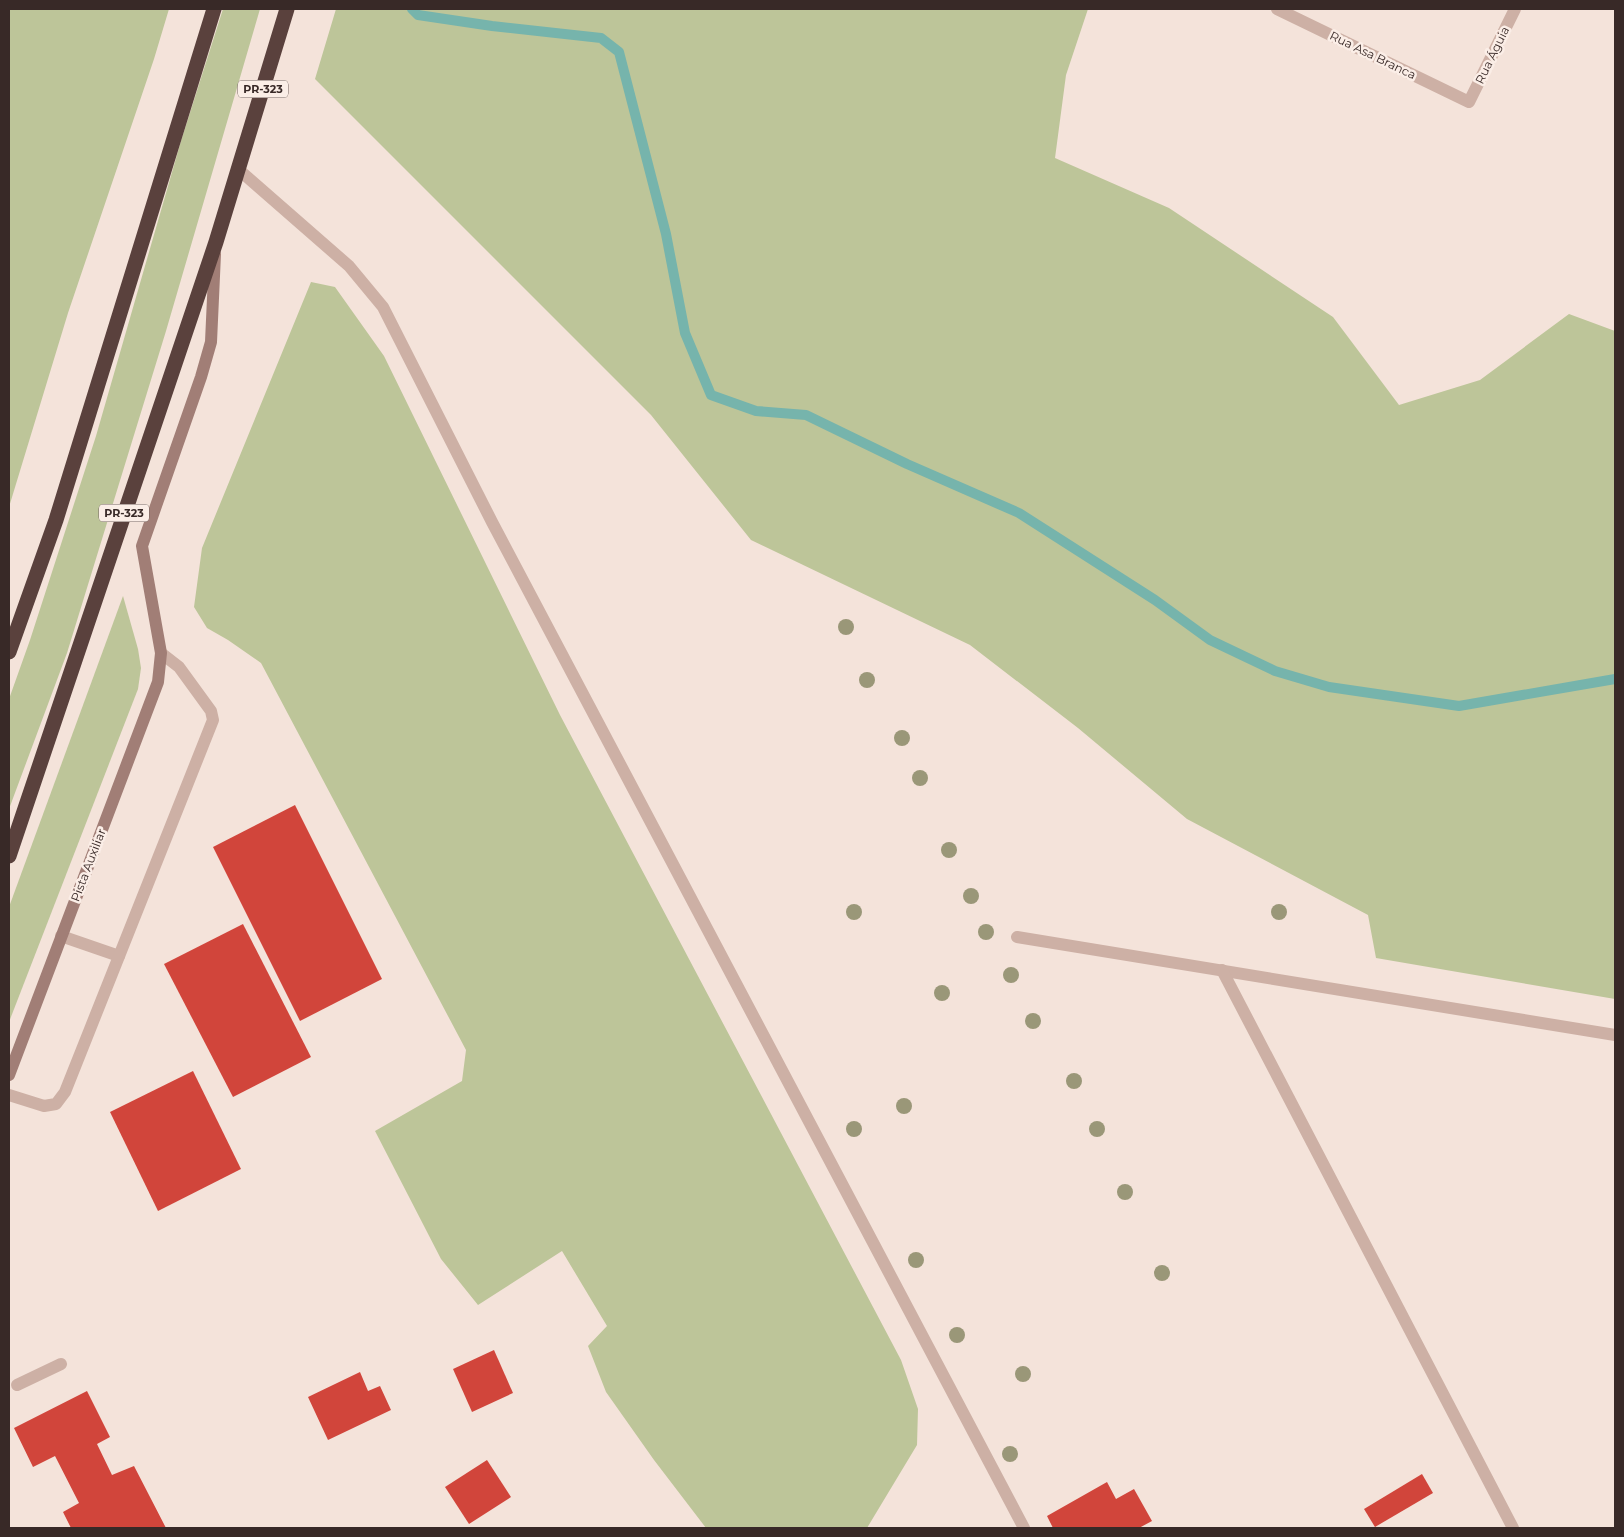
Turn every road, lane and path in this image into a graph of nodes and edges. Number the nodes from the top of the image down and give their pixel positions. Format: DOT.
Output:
graph roads {
  1 [pos="214,9"];
  2 [pos="287,9"];
  3 [pos="1277,9"];
  4 [pos="1515,9"];
  5 [pos="1469,102"];
  6 [pos="238,169"];
  7 [pos="216,242"];
  8 [pos="9,652"];
  9 [pos="160,653"];
  10 [pos="9,856"];
  11 [pos="61,936"];
  12 [pos="1017,937"];
  13 [pos="119,956"];
  14 [pos="1222,970"];
  15 [pos="1615,1035"];
  16 [pos="9,1075"];
  17 [pos="9,1095"];
  18 [pos="62,1364"];
  19 [pos="18,1385"];
  20 [pos="1024,1528"];
  21 [pos="1513,1528"];
  1 -- 8 [label="highway"];
  2 -- 6 [label="highway, PR-323"];
  3 -- 5 [label="street, Rua Asa Branca"];
  4 -- 5 [label="street, Rua Águia"];
  6 -- 7 [label="highway, PR-323"];
  6 -- 20 [label="street"];
  7 -- 9 [label="street, Pista Auxiliar"];
  7 -- 10 [label="highway, PR-323"];
  9 -- 11 [label="street, Pista Auxiliar"];
  9 -- 13 [label="street"];
  11 -- 13 [label="street"];
  11 -- 16 [label="street, Pista Auxiliar"];
  12 -- 14 [label="street"];
  13 -- 17 [label="street"];
  14 -- 15 [label="street"];
  14 -- 21 [label="street"];
  18 -- 19 [label="street"];
}
